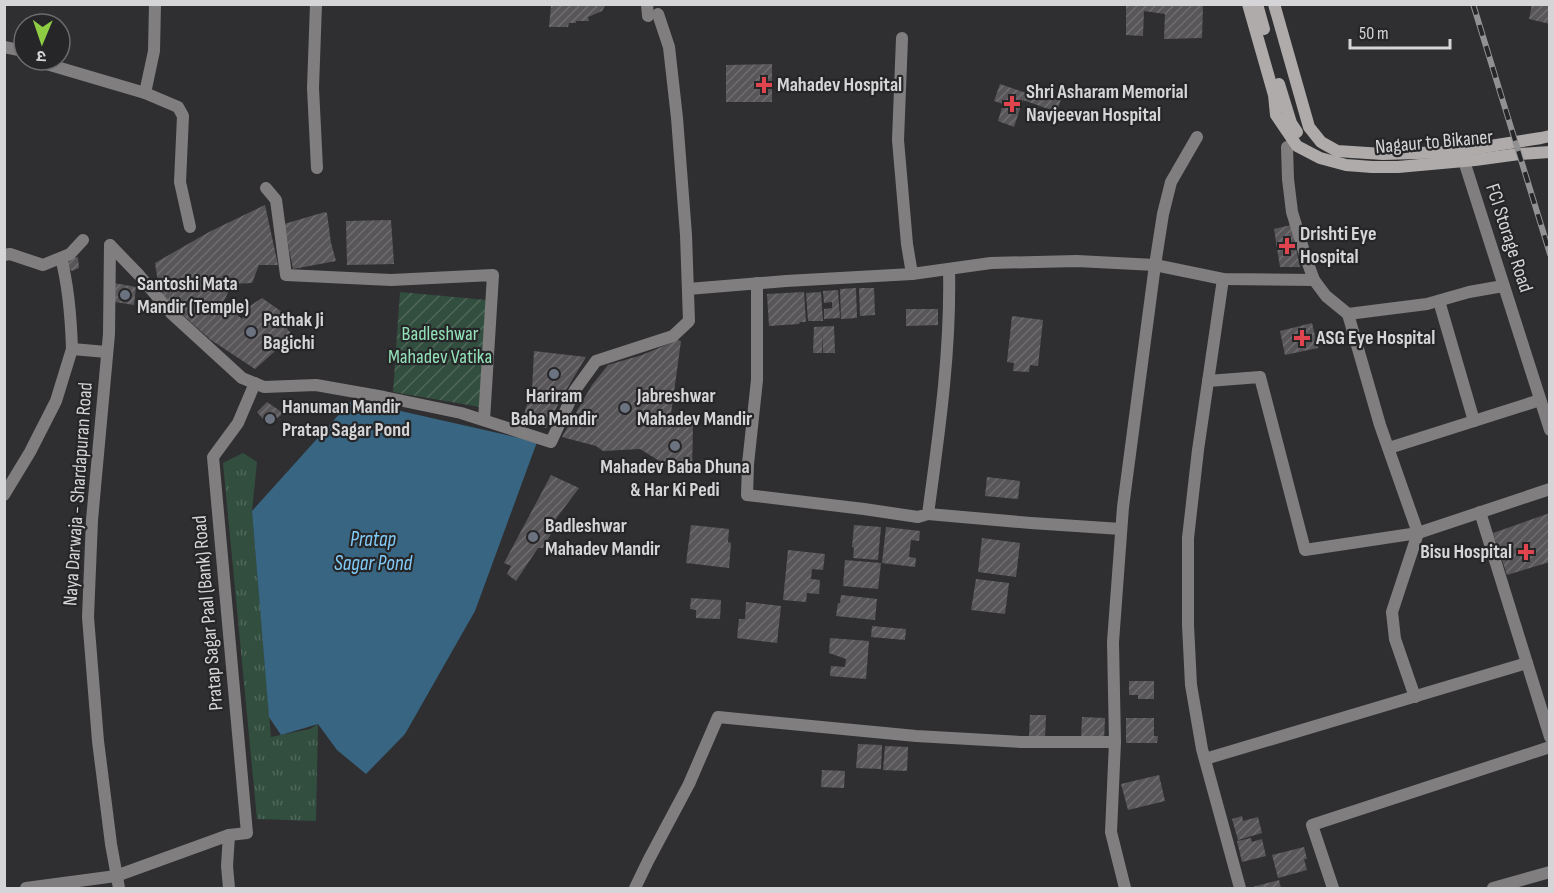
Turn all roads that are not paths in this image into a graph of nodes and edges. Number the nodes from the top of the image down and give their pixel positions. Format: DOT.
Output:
graph roads {
  1 [pos="155,4"];
  2 [pos="316,4"];
  3 [pos="1248,4"];
  4 [pos="1257,4"];
  5 [pos="1274,4"];
  6 [pos="651,12"];
  7 [pos="902,38"];
  8 [pos="72,71"];
  9 [pos="145,93"];
  10 [pos="1550,136"];
  11 [pos="1197,137"];
  12 [pos="1550,146"];
  13 [pos="1287,147"];
  14 [pos="1550,152"];
  15 [pos="1464,161"];
  16 [pos="317,168"];
  17 [pos="266,188"];
  18 [pos="190,227"];
  19 [pos="82,240"];
  20 [pos="6,258"];
  21 [pos="61,258"];
  22 [pos="1155,265"];
  23 [pos="949,269"];
  24 [pos="912,274"];
  25 [pos="1223,279"];
  26 [pos="1314,280"];
  27 [pos="757,284"];
  28 [pos="1503,286"];
  29 [pos="688,289"];
  30 [pos="1439,301"];
  31 [pos="1348,314"];
  32 [pos="72,349"];
  33 [pos="107,352"];
  34 [pos="1208,381"];
  35 [pos="255,383"];
  36 [pos="1540,400"];
  37 [pos="484,420"];
  38 [pos="1474,421"];
  39 [pos="1550,430"];
  40 [pos="1389,448"];
  41 [pos="1550,489"];
  42 [pos="4,495"];
  43 [pos="1480,512"];
  44 [pos="928,514"];
  45 [pos="1121,529"];
  46 [pos="1418,533"];
  47 [pos="1527,663"];
  48 [pos="1415,697"];
  49 [pos="1550,737"];
  50 [pos="1115,742"];
  51 [pos="1550,747"];
  52 [pos="1205,759"];
  53 [pos="229,835"];
  54 [pos="1550,872"];
  55 [pos="118,882"];
  56 [pos="1535,883"];
  57 [pos="26,888"];
  58 [pos="229,888"];
  59 [pos="635,888"];
  60 [pos="1125,888"];
  61 [pos="1240,888"];
  62 [pos="1333,888"];
  63 [pos="1493,888"];
  1 -- 9 [label="street"];
  2 -- 16 [label="street"];
  3 -- 15 [label="main road, Nagaur to Bikaner"];
  4 -- 12 [label="main road"];
  5 -- 10 [label="main road, Nagaur to Bikaner"];
  6 -- 29 [label="street"];
  7 -- 24 [label="street"];
  8 -- 9 [label="street"];
  9 -- 18 [label="street"];
  11 -- 22 [label="street"];
  13 -- 26 [label="street"];
  14 -- 15 [label="main road, Nagaur to Bikaner"];
  15 -- 28 [label="street, FCI Storage Road"];
  17 -- 37 [label="street"];
  19 -- 21 [label="street"];
  20 -- 21 [label="street"];
  21 -- 32 [label="street"];
  22 -- 23 [label="street"];
  22 -- 25 [label="street"];
  22 -- 45 [label="street"];
  23 -- 24 [label="street"];
  23 -- 44 [label="street"];
  24 -- 27 [label="street"];
  25 -- 26 [label="street"];
  25 -- 34 [label="street"];
  26 -- 31 [label="street"];
  27 -- 29 [label="street"];
  27 -- 44 [label="street"];
  28 -- 30 [label="street"];
  28 -- 36 [label="street, FCI Storage Road"];
  29 -- 37 [label="street"];
  30 -- 31 [label="street"];
  30 -- 38 [label="street"];
  31 -- 40 [label="street"];
  32 -- 33 [label="street"];
  32 -- 42 [label="street"];
  33 -- 35 [label="street, Naya Darwaja - Shardapuran Road"];
  33 -- 55 [label="street, Naya Darwaja - Shardapuran Road"];
  34 -- 46 [label="street"];
  34 -- 52 [label="street"];
  35 -- 37 [label="street"];
  35 -- 53 [label="street, Pratap Sagar Paal (Bank) Road"];
  36 -- 38 [label="street"];
  36 -- 39 [label="street, FCI Storage Road"];
  38 -- 40 [label="street"];
  40 -- 46 [label="street"];
  41 -- 43 [label="street"];
  43 -- 46 [label="street"];
  43 -- 47 [label="street"];
  44 -- 45 [label="street"];
  45 -- 50 [label="street"];
  46 -- 48 [label="street"];
  47 -- 48 [label="street"];
  47 -- 49 [label="street"];
  48 -- 52 [label="street"];
  50 -- 59 [label="street"];
  50 -- 60 [label="street"];
  51 -- 62 [label="street"];
  52 -- 61 [label="street"];
  53 -- 55 [label="street"];
  53 -- 58 [label="street"];
  54 -- 56 [label="street"];
  55 -- 57 [label="street"];
  56 -- 63 [label="street"];
}
